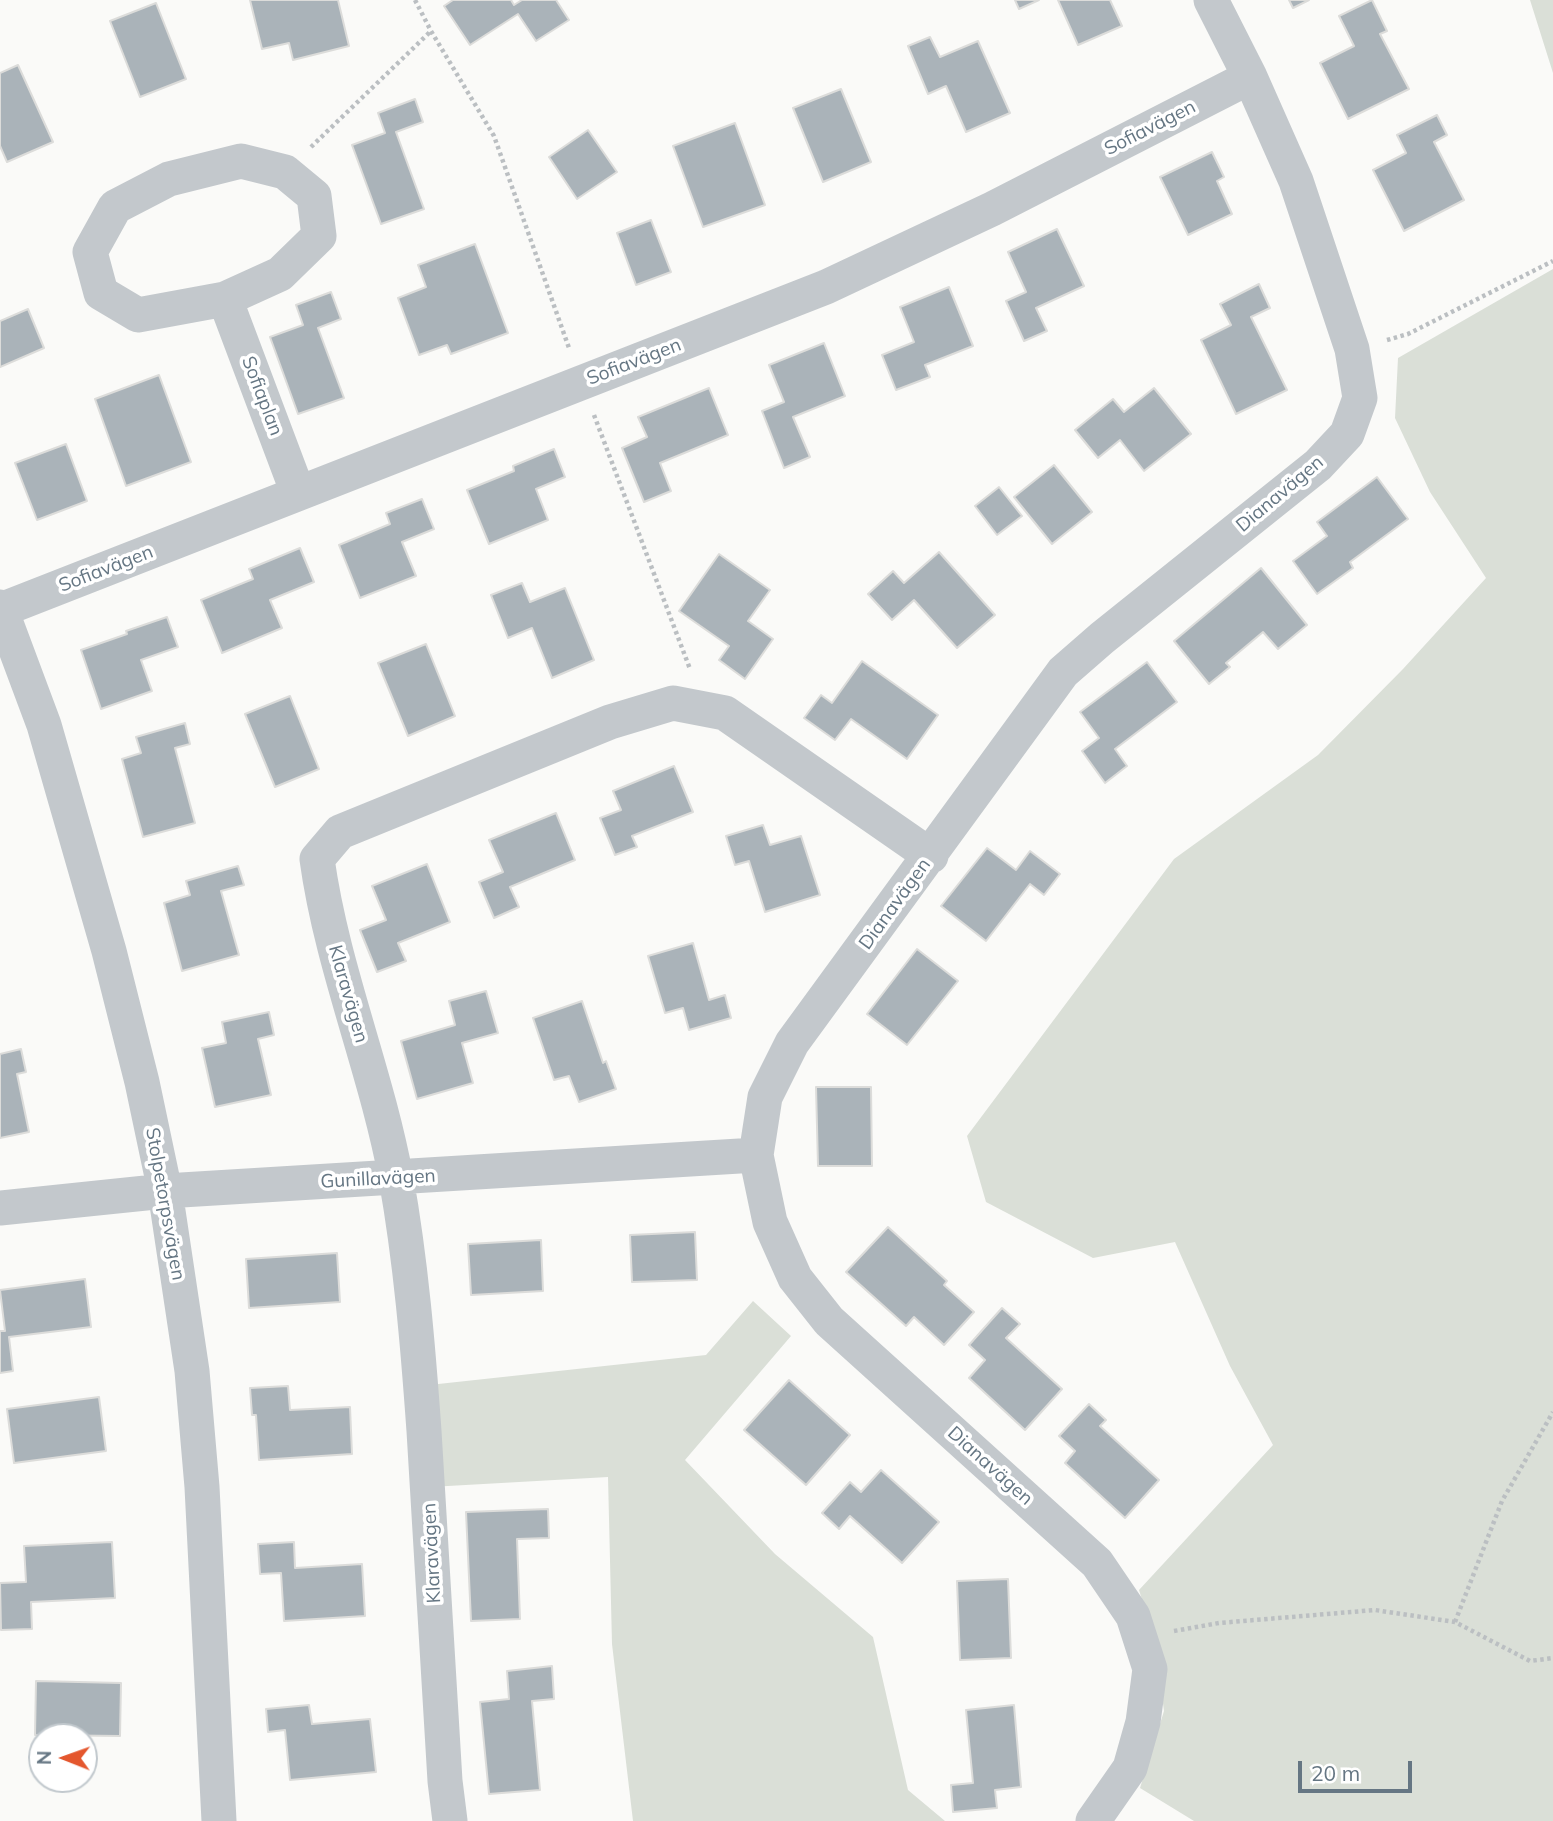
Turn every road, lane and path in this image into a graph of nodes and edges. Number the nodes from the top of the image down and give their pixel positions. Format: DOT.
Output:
graph roads {
  1 [pos="415,0"];
  2 [pos="1211,0"];
  3 [pos="431,31"];
  4 [pos="1250,76"];
  5 [pos="285,172"];
  6 [pos="1553,261"];
  7 [pos="225,299"];
  8 [pos="1352,349"];
  9 [pos="581,382"];
  10 [pos="298,493"];
  11 [pos="1,608"];
  12 [pos="705,709"];
  13 [pos="931,856"];
  14 [pos="756,1155"];
  15 [pos="396,1178"];
  16 [pos="166,1191"];
  17 [pos="0,1208"];
  18 [pos="1553,1412"];
  19 [pos="1455,1622"];
  20 [pos="1144,1650"];
  21 [pos="1553,1658"];
  22 [pos="219,1821"];
  23 [pos="450,1821"];
  24 [pos="1093,1821"];
  1 -- 3 [label="path"];
  2 -- 4 [label="street, Dianavägen"];
  3 -- 5 [label="path"];
  3 -- 9 [label="path"];
  4 -- 8 [label="street, Dianavägen"];
  4 -- 9 [label="street, Sofiavägen"];
  5 -- 7 [label="street"];
  5 -- 7 [label="street"];
  6 -- 8 [label="path"];
  7 -- 10 [label="street, Sofiaplan"];
  8 -- 13 [label="street, Dianavägen"];
  9 -- 10 [label="street, Sofiavägen"];
  9 -- 12 [label="path"];
  10 -- 11 [label="street, Sofiavägen"];
  11 -- 16 [label="street, Stolpetorpsvägen"];
  12 -- 13 [label="street, Klaravägen"];
  12 -- 15 [label="street, Klaravägen"];
  13 -- 14 [label="street, Dianavägen"];
  14 -- 15 [label="street, Gunillavägen"];
  14 -- 20 [label="street, Dianavägen"];
  15 -- 16 [label="street, Gunillavägen"];
  15 -- 23 [label="street, Klaravägen"];
  16 -- 17 [label="street, Gunillavägen"];
  16 -- 22 [label="street, Stolpetorpsvägen"];
  18 -- 19 [label="path"];
  19 -- 20 [label="path"];
  19 -- 21 [label="path"];
  20 -- 24 [label="street, Dianavägen"];
}
